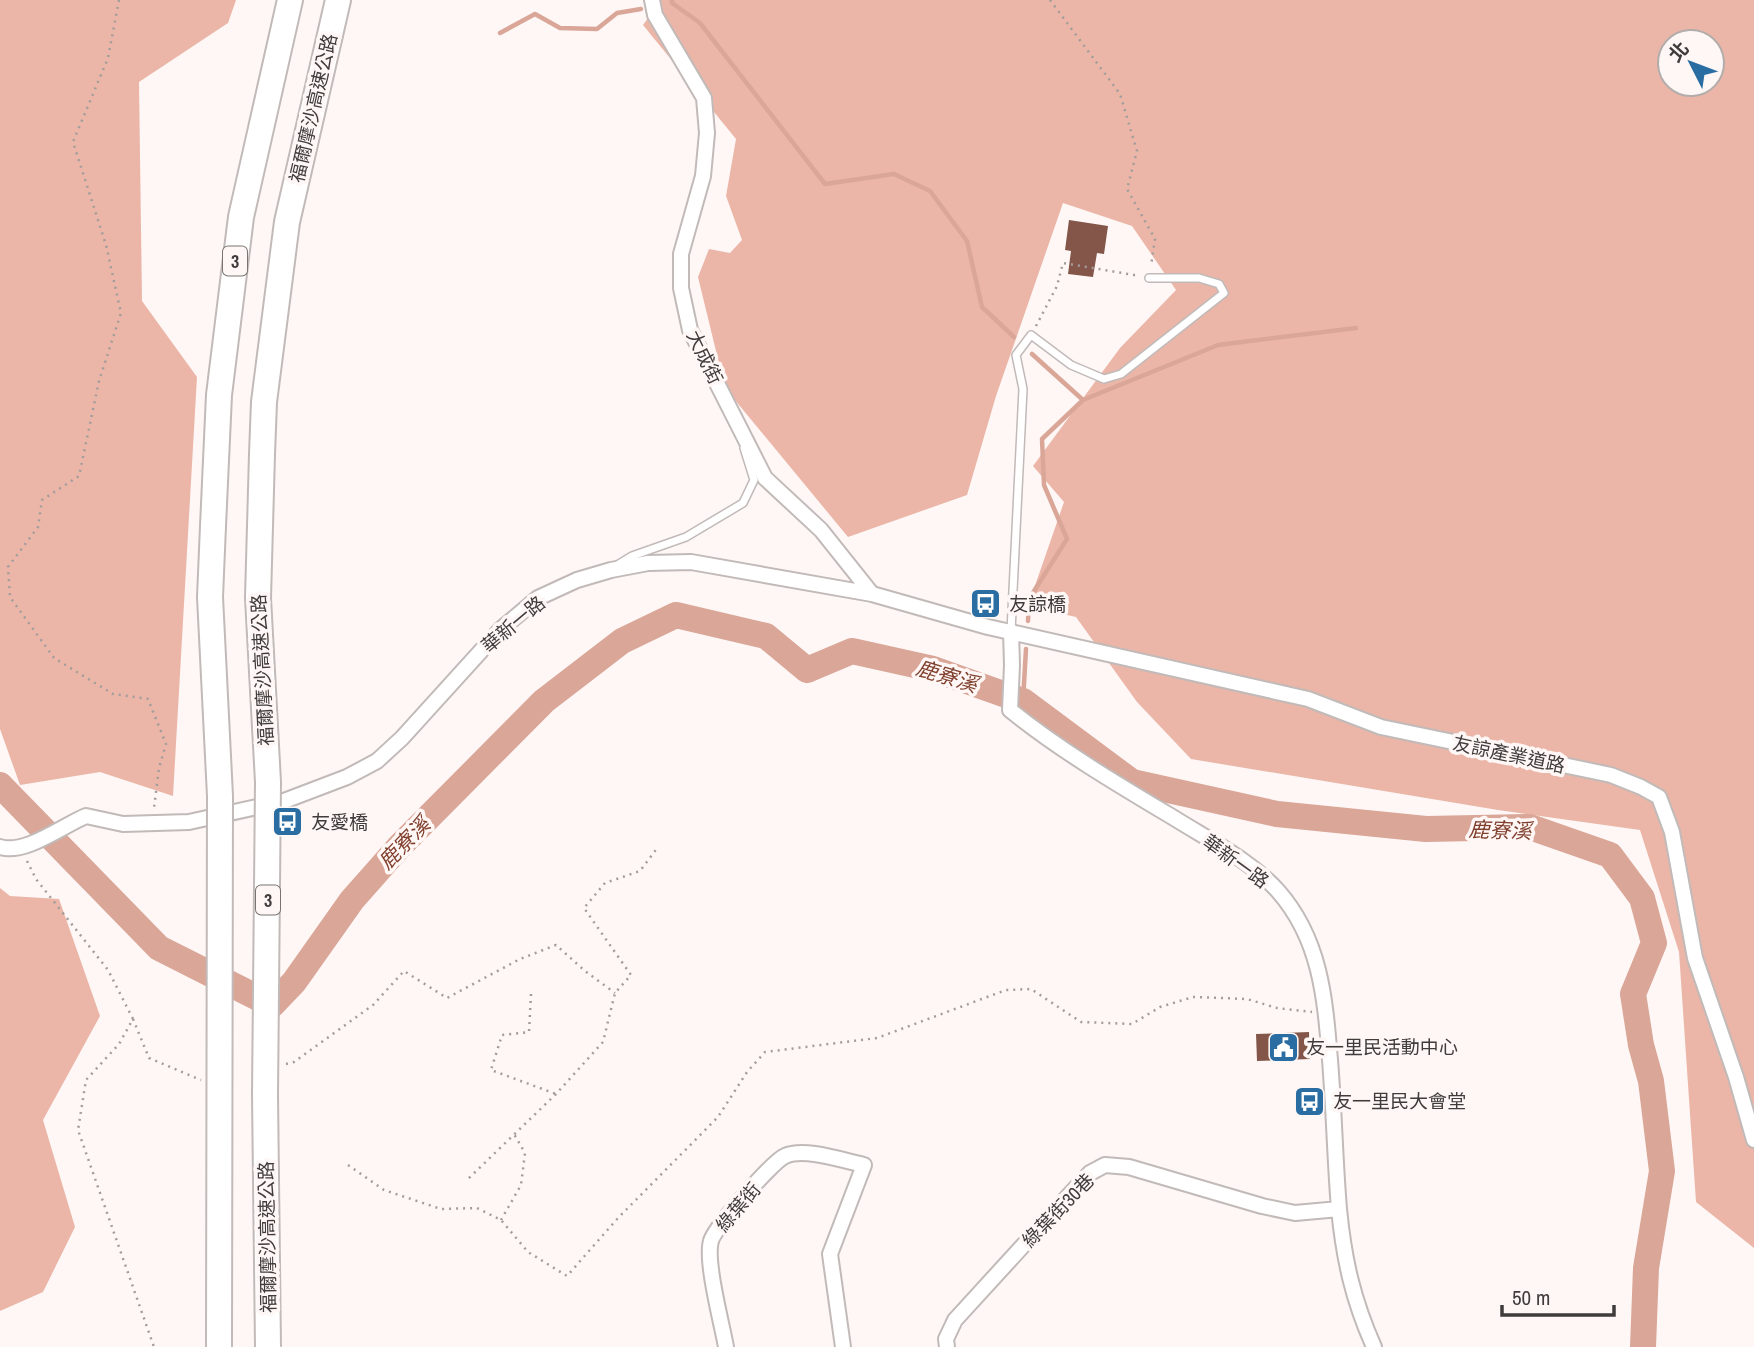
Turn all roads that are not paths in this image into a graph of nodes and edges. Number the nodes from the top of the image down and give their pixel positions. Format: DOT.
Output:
graph roads {
  1 [pos="290,0"];
  2 [pos="338,0"];
  3 [pos="652,0"];
  4 [pos="1149,278"];
  5 [pos="729,404"];
  6 [pos="611,570"];
  7 [pos="872,594"];
  8 [pos="1011,631"];
  9 [pos="0,847"];
  10 [pos="1754,1140"];
  11 [pos="1339,1209"];
  12 [pos="219,1347"];
  13 [pos="268,1347"];
  14 [pos="726,1347"];
  15 [pos="843,1347"];
  16 [pos="947,1347"];
  17 [pos="1374,1347"];
  1 -- 12 [label="highway, 3, bridge"];
  2 -- 13 [label="highway, 福爾摩沙高速公路 / 3, bridge"];
  3 -- 5 [label="street, 大成街"];
  4 -- 8 [label="lane"];
  5 -- 6 [label="lane"];
  5 -- 7 [label="street, 大成街"];
  6 -- 7 [label="street, 華新一路"];
  6 -- 9 [label="street, 華新一路"];
  7 -- 8 [label="street, 華新一路"];
  8 -- 10 [label="street, 友諒產業道路"];
  8 -- 11 [label="street, 華新一路"];
  11 -- 16 [label="street, 綠葉街30巷"];
  11 -- 17 [label="street, 華新一路"];
  14 -- 15 [label="street, 綠葉街"];
}
